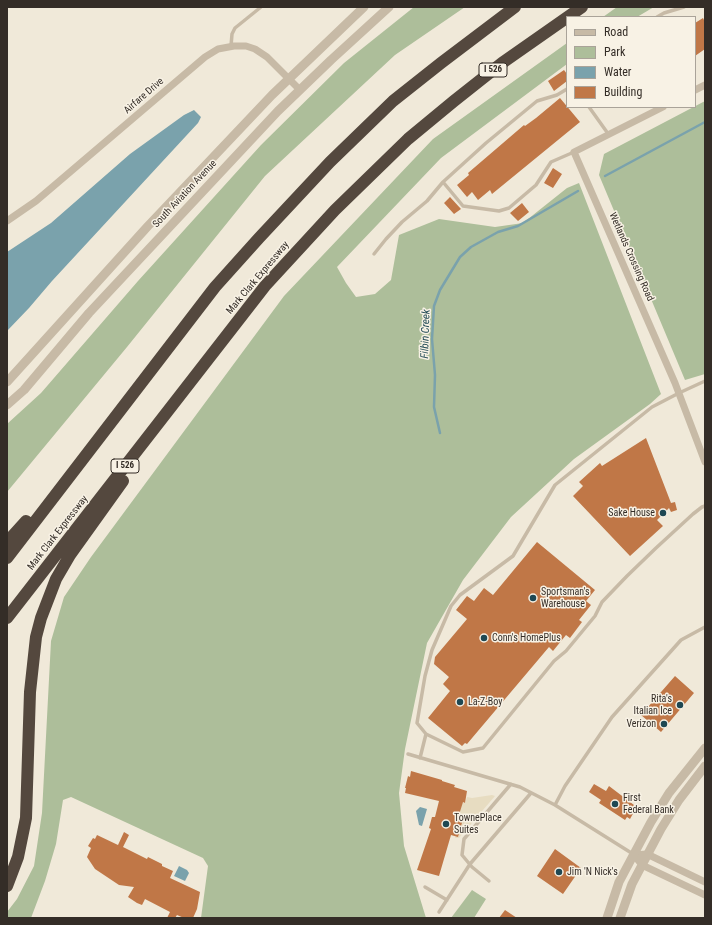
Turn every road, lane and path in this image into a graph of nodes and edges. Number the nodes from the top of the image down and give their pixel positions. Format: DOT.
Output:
graph roads {
  1 [pos="261,7"];
  2 [pos="364,7"];
  3 [pos="390,7"];
  4 [pos="515,7"];
  5 [pos="582,7"];
  6 [pos="684,7"];
  7 [pos="569,16"];
  8 [pos="660,16"];
  9 [pos="566,18"];
  10 [pos="231,46"];
  11 [pos="288,79"];
  12 [pos="705,85"];
  13 [pos="300,90"];
  14 [pos="566,90"];
  15 [pos="696,90"];
  16 [pos="590,108"];
  17 [pos="661,108"];
  18 [pos="609,135"];
  19 [pos="574,152"];
  20 [pos="443,182"];
  21 [pos="7,221"];
  22 [pos="374,254"];
  23 [pos="244,313"];
  24 [pos="705,381"];
  25 [pos="7,382"];
  26 [pos="679,392"];
  27 [pos="127,401"];
  28 [pos="7,405"];
  29 [pos="705,462"];
  30 [pos="705,506"];
  31 [pos="7,542"];
  32 [pos="7,558"];
  33 [pos="7,618"];
  34 [pos="705,627"];
  35 [pos="426,734"];
  36 [pos="705,748"];
  37 [pos="408,754"];
  38 [pos="420,758"];
  39 [pos="705,766"];
  40 [pos="511,784"];
  41 [pos="531,793"];
  42 [pos="555,805"];
  43 [pos="647,854"];
  44 [pos="634,855"];
  45 [pos="470,864"];
  46 [pos="642,865"];
  47 [pos="489,881"];
  48 [pos="705,882"];
  49 [pos="7,886"];
  50 [pos="425,887"];
  51 [pos="705,895"];
  52 [pos="447,900"];
  53 [pos="439,912"];
  54 [pos="607,918"];
  55 [pos="620,918"];
  1 -- 10 [label="lane"];
  2 -- 11 [label="street, South Aviation Avenue"];
  3 -- 13 [label="street, South Aviation Avenue"];
  4 -- 27 [label="highway"];
  5 -- 7 [label="highway, Mark Clark Expressway / I 526"];
  6 -- 8 [label="lane"];
  9 -- 23 [label="highway, Mark Clark Expressway / I 526"];
  10 -- 11 [label="street, Airfare Drive"];
  10 -- 21 [label="street, Airfare Drive"];
  11 -- 13 [label="street, Airfare Drive"];
  11 -- 25 [label="street, South Aviation Avenue"];
  12 -- 15 [label="street"];
  13 -- 28 [label="street, South Aviation Avenue"];
  14 -- 20 [label="lane"];
  16 -- 18 [label="lane"];
  17 -- 18 [label="street"];
  18 -- 19 [label="street"];
  19 -- 20 [label="lane"];
  19 -- 26 [label="street, Wetlands Crossing Road"];
  20 -- 22 [label="lane"];
  23 -- 33 [label="highway, Mark Clark Expressway / I 526"];
  23 -- 49 [label="highway"];
  24 -- 26 [label="lane"];
  26 -- 29 [label="street, Wetlands Crossing Road"];
  26 -- 35 [label="lane"];
  27 -- 31 [label="highway"];
  27 -- 32 [label="highway"];
  30 -- 35 [label="lane"];
  34 -- 42 [label="lane"];
  35 -- 38 [label="lane"];
  36 -- 44 [label="street"];
  37 -- 38 [label="lane"];
  38 -- 40 [label="lane"];
  39 -- 43 [label="street"];
  40 -- 41 [label="lane"];
  40 -- 45 [label="lane"];
  41 -- 42 [label="lane"];
  41 -- 45 [label="lane"];
  42 -- 44 [label="lane"];
  43 -- 44 [label="street"];
  43 -- 46 [label="street"];
  43 -- 48 [label="street"];
  44 -- 46 [label="street"];
  44 -- 54 [label="street"];
  45 -- 47 [label="lane"];
  45 -- 52 [label="lane"];
  46 -- 51 [label="street"];
  46 -- 55 [label="street"];
  50 -- 52 [label="lane"];
  52 -- 53 [label="lane"];
}
